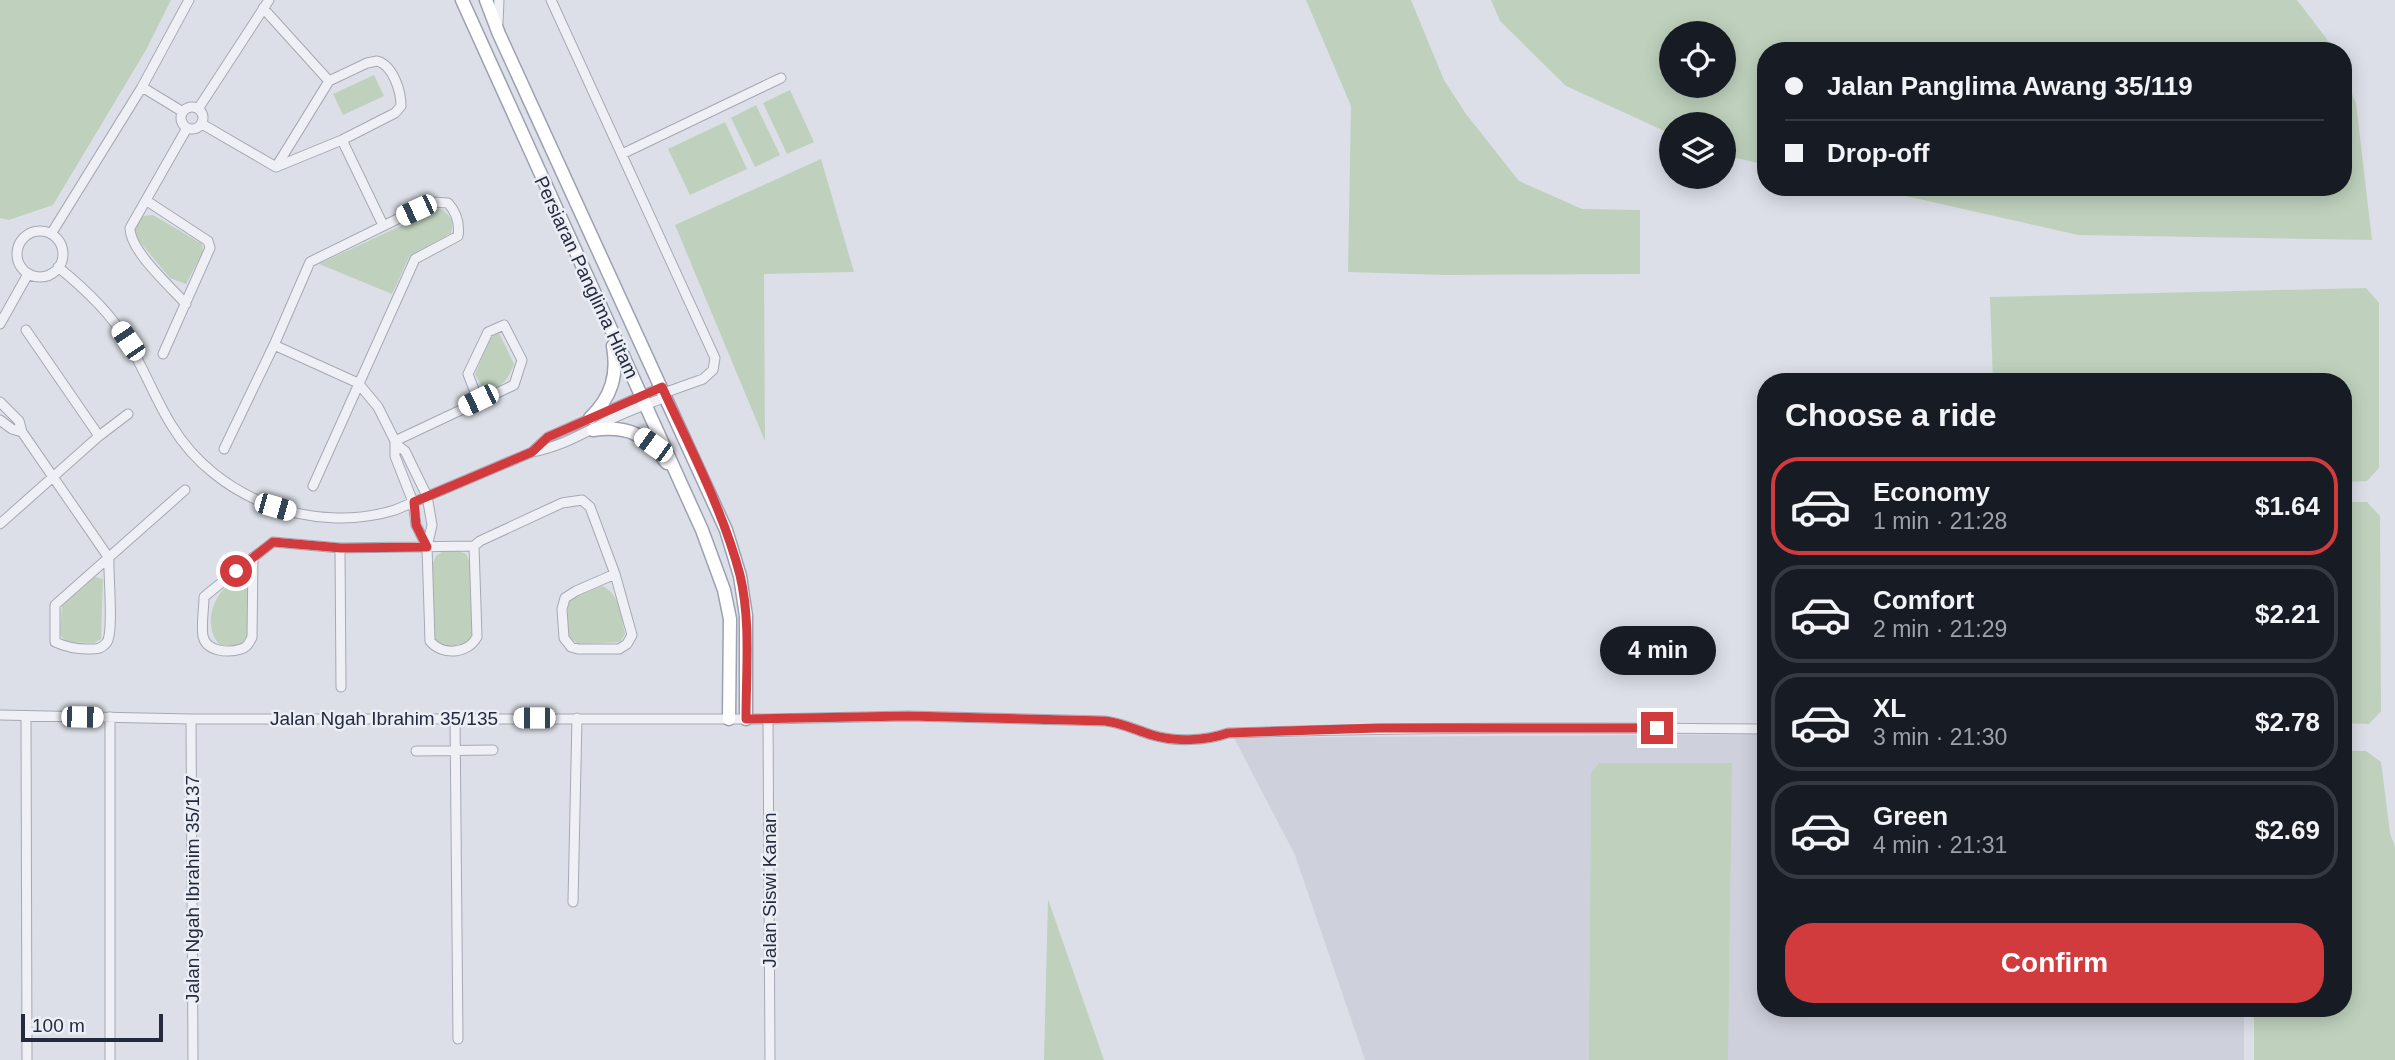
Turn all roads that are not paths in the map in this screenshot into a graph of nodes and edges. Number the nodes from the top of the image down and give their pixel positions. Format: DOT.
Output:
graph roads {
  1 [pos="189,0"];
  2 [pos="461,0"];
  3 [pos="486,0"];
  4 [pos="499,0"];
  5 [pos="551,0"];
  6 [pos="267,2"];
  7 [pos="499,34"];
  8 [pos="781,78"];
  9 [pos="328,81"];
  10 [pos="142,87"];
  11 [pos="198,109"];
  12 [pos="183,112"];
  13 [pos="202,124"];
  14 [pos="187,128"];
  15 [pos="296,134"];
  16 [pos="342,140"];
  17 [pos="622,154"];
  18 [pos="309,155"];
  19 [pos="276,167"];
  20 [pos="146,201"];
  21 [pos="383,225"];
  22 [pos="51,234"];
  23 [pos="58,267"];
  24 [pos="28,274"];
  25 [pos="186,304"];
  26 [pos="0,324"];
  27 [pos="611,329"];
  28 [pos="26,330"];
  29 [pos="274,345"];
  30 [pos="163,354"];
  31 [pos="358,383"];
  32 [pos="664,393"];
  33 [pos="478,400"];
  34 [pos="644,401"];
  35 [pos="0,402"];
  36 [pos="128,414"];
  37 [pos="0,420"];
  38 [pos="592,424"];
  39 [pos="22,432"];
  40 [pos="99,436"];
  41 [pos="395,442"];
  42 [pos="224,449"];
  43 [pos="53,477"];
  44 [pos="678,477"];
  45 [pos="313,486"];
  46 [pos="185,490"];
  47 [pos="427,496"];
  48 [pos="414,502"];
  49 [pos="0,524"];
  50 [pos="474,546"];
  51 [pos="427,547"];
  52 [pos="341,548"];
  53 [pos="253,557"];
  54 [pos="109,558"];
  55 [pos="615,574"];
  56 [pos="341,687"];
  57 [pos="0,715"];
  58 [pos="26,716"];
  59 [pos="110,717"];
  60 [pos="455,717"];
  61 [pos="577,718"];
  62 [pos="191,719"];
  63 [pos="729,719"];
  64 [pos="746,719"];
  65 [pos="768,719"];
  66 [pos="1757,729"];
  67 [pos="493,750"];
  68 [pos="416,751"];
  69 [pos="455,751"];
  70 [pos="573,902"];
  71 [pos="458,1039"];
  72 [pos="27,1060"];
  73 [pos="110,1060"];
  74 [pos="193,1060"];
  75 [pos="770,1060"];
  1 -- 10 [label="street"];
  2 -- 27 [label="main road, Persiaran Panglima Hitam"];
  3 -- 7 [label="main road, Persiaran Panglima Hitam"];
  4 -- 7 [label="street"];
  5 -- 17 [label="street"];
  6 -- 9 [label="street"];
  6 -- 11 [label="street"];
  7 -- 32 [label="main road, Persiaran Panglima Hitam"];
  8 -- 17 [label="street"];
  9 -- 15 [label="street"];
  9 -- 16 [label="street"];
  10 -- 12 [label="street"];
  10 -- 22 [label="street"];
  11 -- 12 [label="street"];
  11 -- 13 [label="street"];
  12 -- 14 [label="street"];
  13 -- 14 [label="street"];
  13 -- 19 [label="street"];
  14 -- 20 [label="street"];
  15 -- 18 [label="street"];
  15 -- 19 [label="street"];
  16 -- 18 [label="street"];
  16 -- 21 [label="street"];
  17 -- 32 [label="street"];
  18 -- 19 [label="street"];
  20 -- 25 [label="street"];
  20 -- 25 [label="street"];
  21 -- 29 [label="street"];
  21 -- 31 [label="street"];
  22 -- 23 [label="street"];
  22 -- 24 [label="street"];
  23 -- 24 [label="street"];
  23 -- 48 [label="street"];
  24 -- 26 [label="street"];
  25 -- 30 [label="street"];
  27 -- 34 [label="main road, Persiaran Panglima Hitam"];
  27 -- 38 [label="main road"];
  28 -- 40 [label="street"];
  29 -- 31 [label="street"];
  29 -- 42 [label="street"];
  31 -- 41 [label="street"];
  31 -- 45 [label="street"];
  32 -- 34 [label="street"];
  32 -- 64 [label="main road, Persiaran Panglima Hitam"];
  33 -- 33 [label="street"];
  33 -- 41 [label="street"];
  34 -- 38 [label="street"];
  34 -- 44 [label="main road, Persiaran Panglima Hitam"];
  35 -- 39 [label="street"];
  36 -- 40 [label="street"];
  37 -- 39 [label="street"];
  38 -- 44 [label="main road"];
  38 -- 47 [label="street"];
  39 -- 43 [label="street"];
  40 -- 43 [label="street"];
  41 -- 47 [label="street"];
  41 -- 48 [label="street"];
  43 -- 49 [label="street"];
  43 -- 54 [label="street"];
  44 -- 63 [label="main road, Persiaran Panglima Hitam"];
  46 -- 54 [label="street"];
  47 -- 48 [label="street"];
  47 -- 51 [label="street"];
  48 -- 51 [label="street"];
  50 -- 51 [label="street"];
  50 -- 51 [label="street"];
  50 -- 55 [label="street"];
  51 -- 52 [label="street"];
  52 -- 53 [label="street"];
  52 -- 56 [label="street"];
  53 -- 53 [label="street"];
  54 -- 54 [label="street"];
  55 -- 55 [label="street"];
  57 -- 58 [label="street, Jalan Ngah Ibrahim 35/135"];
  58 -- 59 [label="street, Jalan Ngah Ibrahim 35/135"];
  58 -- 72 [label="street"];
  59 -- 62 [label="street, Jalan Ngah Ibrahim 35/135"];
  59 -- 73 [label="street"];
  60 -- 61 [label="street, Jalan Ngah Ibrahim 35/135"];
  60 -- 62 [label="street, Jalan Ngah Ibrahim 35/135"];
  60 -- 69 [label="street"];
  61 -- 63 [label="street, Jalan Ngah Ibrahim 35/135"];
  61 -- 70 [label="street"];
  62 -- 74 [label="street, Jalan Ngah Ibrahim 35/137"];
  63 -- 64 [label="street, Jalan Ngah Ibrahim 35/135"];
  64 -- 65 [label="street, Jalan Ngah Ibrahim 35/135"];
  65 -- 66 [label="street, Jalan Ngah Ibrahim 35/135"];
  65 -- 75 [label="street, Jalan Siswi Kanan"];
  67 -- 69 [label="street"];
  68 -- 69 [label="street"];
  69 -- 71 [label="street"];
}
